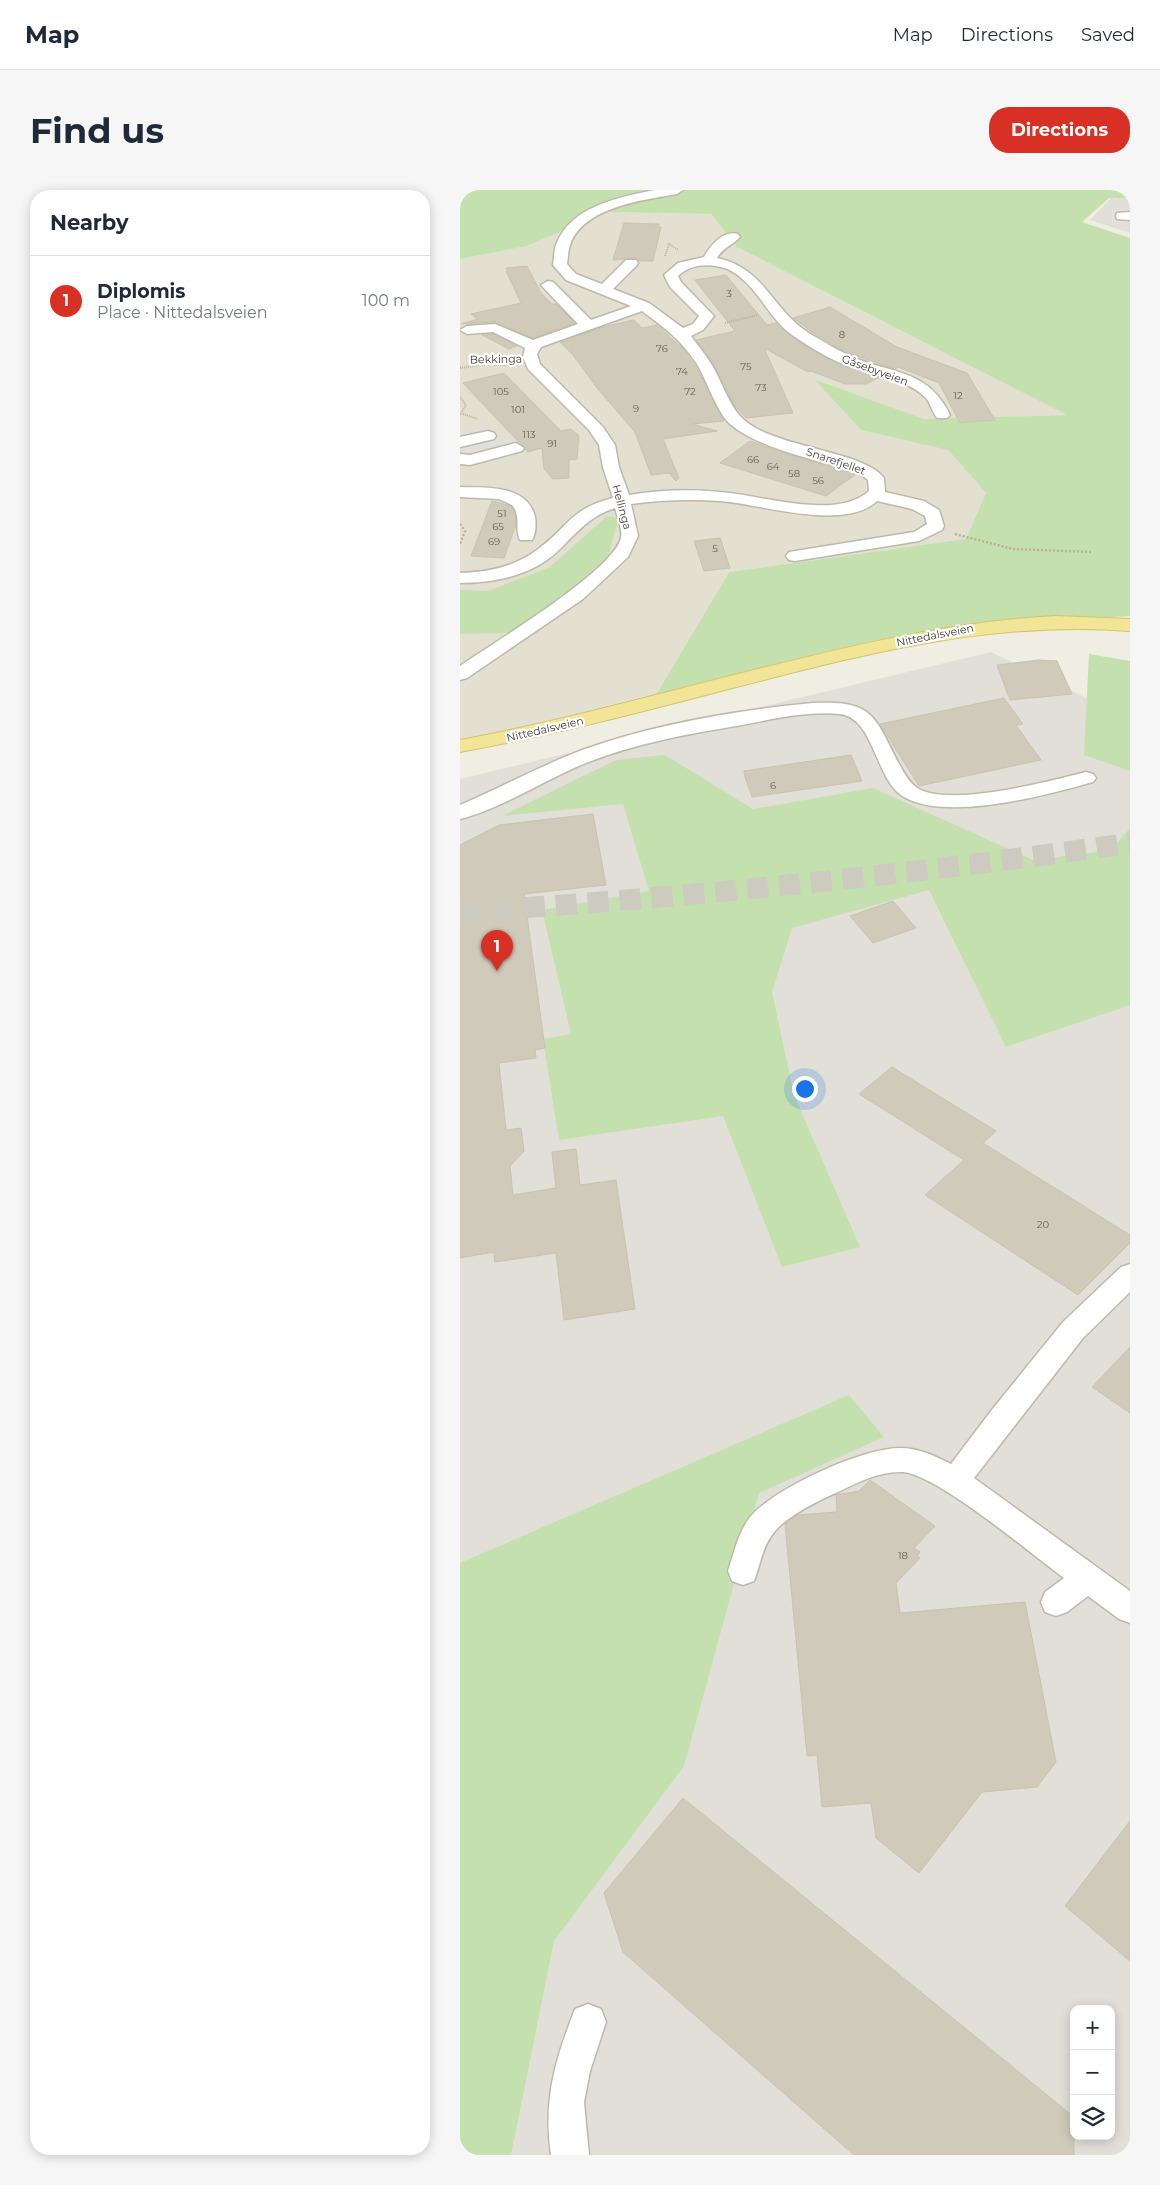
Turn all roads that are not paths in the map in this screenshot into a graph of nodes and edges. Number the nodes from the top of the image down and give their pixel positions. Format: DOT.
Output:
graph roads {
  1 [pos="677,190"];
  2 [pos="733,236"];
  3 [pos="708,262"];
  4 [pos="631,263"];
  5 [pos="548,285"];
  6 [pos="604,289"];
  7 [pos="644,306"];
  8 [pos="586,327"];
  9 [pos="467,330"];
  10 [pos="683,335"];
  11 [pos="533,346"];
  12 [pos="942,415"];
  13 [pos="488,436"];
  14 [pos="460,442"];
  15 [pos="516,448"];
  16 [pos="460,459"];
  17 [pos="460,492"];
  18 [pos="874,495"];
  19 [pos="622,502"];
  20 [pos="526,536"];
  21 [pos="795,556"];
  22 [pos="460,578"];
  23 [pos="1130,625"];
  24 [pos="460,674"];
  25 [pos="744,677"];
  26 [pos="460,728"];
  27 [pos="460,746"];
  28 [pos="1086,778"];
  29 [pos="460,813"];
  30 [pos="1130,1274"];
  31 [pos="955,1481"];
  32 [pos="743,1571"];
  33 [pos="1088,1578"];
  34 [pos="1056,1602"];
  35 [pos="1130,1609"];
  36 [pos="588,2022"];
  37 [pos="570,2155"];
  1 -- 6 [label="street, Snarefjellet"];
  2 -- 3 [label="street"];
  3 -- 10 [label="street, Gåsebyveien"];
  3 -- 12 [label="street, Gåsebyveien"];
  4 -- 6 [label="street"];
  5 -- 8 [label="street"];
  6 -- 7 [label="street, Snarefjellet"];
  7 -- 8 [label="street"];
  7 -- 10 [label="street, Snarefjellet"];
  8 -- 11 [label="street"];
  9 -- 11 [label="street"];
  10 -- 18 [label="street, Snarefjellet"];
  11 -- 19 [label="street, Hellinga"];
  13 -- 14 [label="street"];
  15 -- 16 [label="street"];
  17 -- 20 [label="street"];
  18 -- 19 [label="street"];
  18 -- 21 [label="street"];
  19 -- 22 [label="street"];
  19 -- 24 [label="street, Hellinga"];
  23 -- 25 [label="main road, Nittedalsveien"];
  25 -- 26 [label="main road, Nittedalsveien"];
  25 -- 27 [label="main road, Nittedalsveien"];
  28 -- 29 [label="street"];
  30 -- 31 [label="street"];
  31 -- 32 [label="street"];
  31 -- 33 [label="street"];
  33 -- 34 [label="street"];
  33 -- 35 [label="street"];
  36 -- 37 [label="street"];
}
